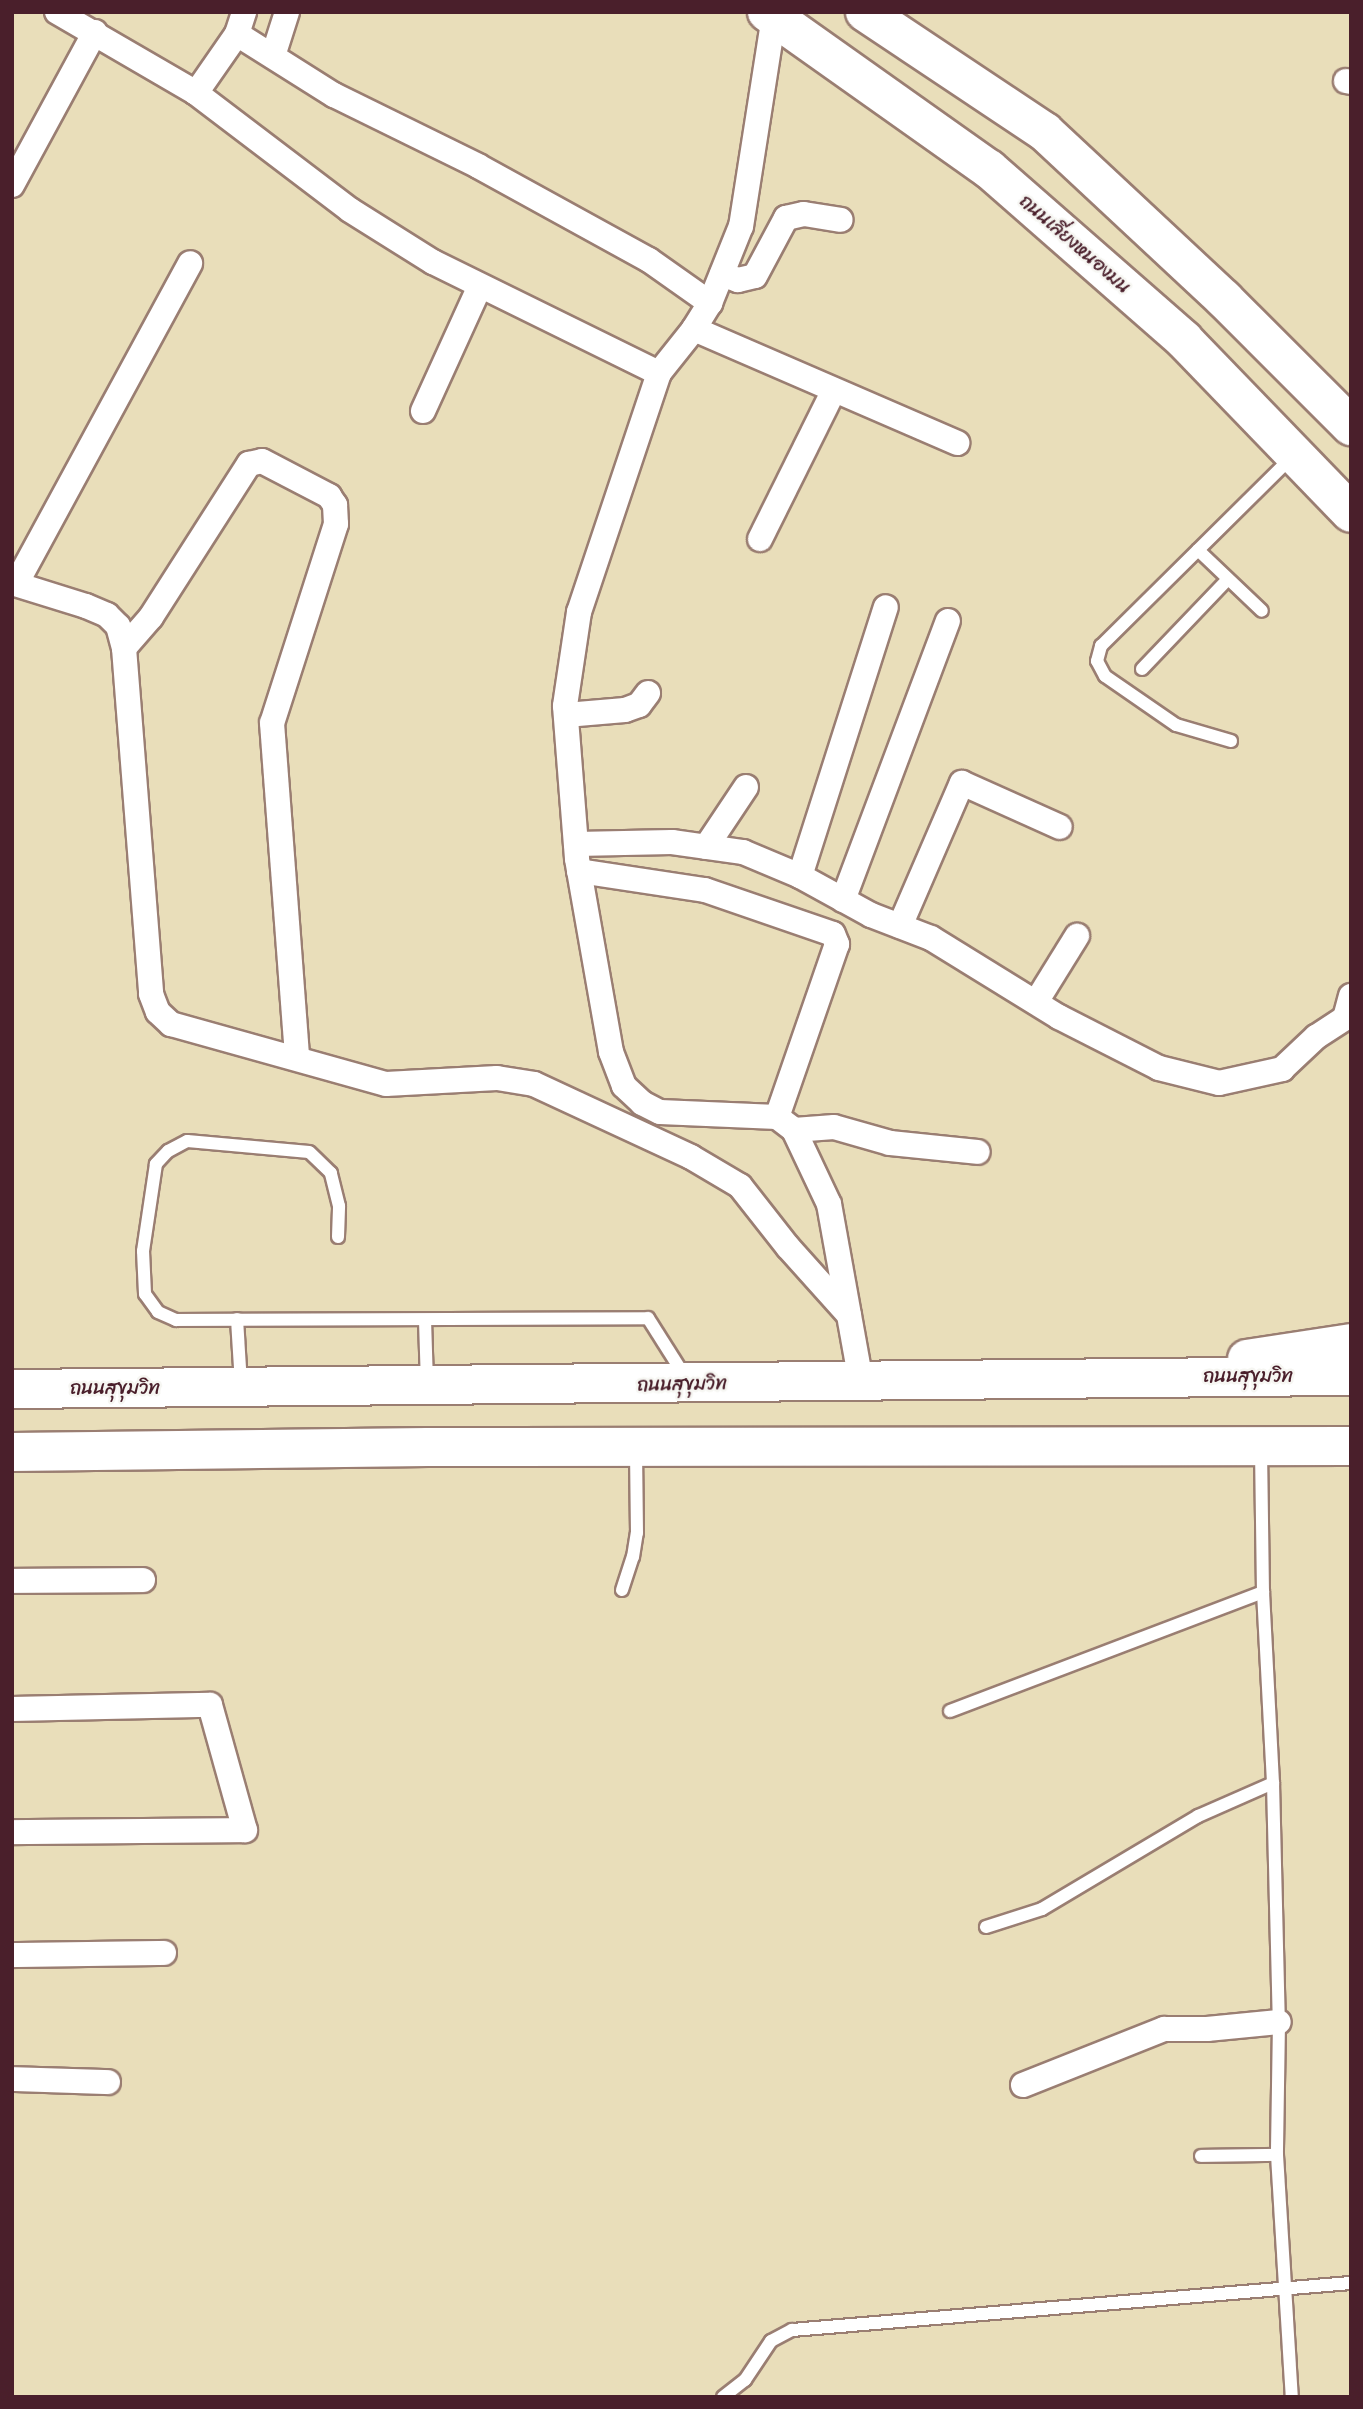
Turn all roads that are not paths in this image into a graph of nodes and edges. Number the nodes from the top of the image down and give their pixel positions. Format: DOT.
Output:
graph roads {
  1 [pos="57,12"];
  2 [pos="287,12"];
  3 [pos="865,12"];
  4 [pos="771,14"];
  5 [pos="241,23"];
  6 [pos="95,32"];
  7 [pos="273,56"];
  8 [pos="196,93"];
  9 [pos="12,185"];
  10 [pos="841,220"];
  11 [pos="190,263"];
  12 [pos="722,274"];
  13 [pos="480,286"];
  14 [pos="1224,299"];
  15 [pos="710,303"];
  16 [pos="694,329"];
  17 [pos="1184,340"];
  18 [pos="659,373"];
  19 [pos="834,390"];
  20 [pos="423,411"];
  21 [pos="1351,426"];
  22 [pos="957,443"];
  23 [pos="1295,453"];
  24 [pos="1351,513"];
  25 [pos="760,539"];
  26 [pos="1198,550"];
  27 [pos="1228,579"];
  28 [pos="14,584"];
  29 [pos="886,607"];
  30 [pos="1262,611"];
  31 [pos="948,621"];
  32 [pos="124,648"];
  33 [pos="1142,669"];
  34 [pos="648,694"];
  35 [pos="566,715"];
  36 [pos="1231,741"];
  37 [pos="746,787"];
  38 [pos="1060,827"];
  39 [pos="576,844"];
  40 [pos="706,847"];
  41 [pos="579,871"];
  42 [pos="800,876"];
  43 [pos="843,900"];
  44 [pos="900,926"];
  45 [pos="1077,936"];
  46 [pos="1351,996"];
  47 [pos="1036,1002"];
  48 [pos="297,1057"];
  49 [pos="786,1124"];
  50 [pos="978,1152"];
  51 [pos="338,1237"];
  52 [pos="849,1316"];
  53 [pos="237,1319"];
  54 [pos="425,1320"];
  55 [pos="1351,1343"];
  56 [pos="1351,1376"];
  57 [pos="1152,1377"];
  58 [pos="861,1382"];
  59 [pos="689,1384"];
  60 [pos="427,1387"];
  61 [pos="242,1388"];
  62 [pos="12,1389"];
  63 [pos="636,1446"];
  64 [pos="1261,1446"];
  65 [pos="1351,1446"];
  66 [pos="428,1447"];
  67 [pos="12,1452"];
  68 [pos="143,1580"];
  69 [pos="12,1581"];
  70 [pos="622,1590"];
  71 [pos="1263,1592"];
  72 [pos="12,1709"];
  73 [pos="950,1711"];
  74 [pos="1273,1783"];
  75 [pos="12,1832"];
  76 [pos="986,1927"];
  77 [pos="164,1953"];
  78 [pos="12,1955"];
  79 [pos="1279,2022"];
  80 [pos="12,2079"];
  81 [pos="108,2082"];
  82 [pos="1023,2085"];
  83 [pos="1277,2155"];
  84 [pos="1201,2156"];
  85 [pos="1351,2283"];
  86 [pos="1285,2289"];
  87 [pos="723,2397"];
  88 [pos="1292,2397"];
  1 -- 6 [label="street"];
  2 -- 7 [label="street"];
  3 -- 14 [label="main road"];
  4 -- 12 [label="street"];
  4 -- 17 [label="main road, ถนนเลี่ยงหนองมน"];
  5 -- 7 [label="street"];
  5 -- 8 [label="street"];
  6 -- 8 [label="street"];
  6 -- 9 [label="street"];
  7 -- 15 [label="street"];
  8 -- 13 [label="street"];
  10 -- 12 [label="street"];
  11 -- 28 [label="street"];
  12 -- 15 [label="street"];
  13 -- 18 [label="street"];
  13 -- 20 [label="street"];
  14 -- 17 [label="main road"];
  14 -- 21 [label="main road"];
  15 -- 16 [label="street"];
  16 -- 18 [label="street"];
  16 -- 19 [label="street"];
  17 -- 23 [label="main road, ถนนเลี่ยงหนองมน"];
  18 -- 35 [label="street"];
  19 -- 22 [label="street"];
  19 -- 25 [label="street"];
  23 -- 24 [label="main road, ถนนเลี่ยงหนองมน"];
  23 -- 26 [label="lane"];
  26 -- 27 [label="lane"];
  26 -- 36 [label="lane"];
  27 -- 30 [label="lane"];
  27 -- 33 [label="lane"];
  28 -- 32 [label="street"];
  29 -- 42 [label="street"];
  31 -- 43 [label="street"];
  32 -- 48 [label="street"];
  32 -- 48 [label="street"];
  34 -- 35 [label="street"];
  35 -- 39 [label="street"];
  37 -- 40 [label="street"];
  38 -- 44 [label="street"];
  39 -- 40 [label="street"];
  39 -- 41 [label="street"];
  40 -- 42 [label="street"];
  41 -- 49 [label="street"];
  41 -- 49 [label="street"];
  42 -- 43 [label="street"];
  43 -- 44 [label="street"];
  44 -- 47 [label="street"];
  45 -- 47 [label="street"];
  46 -- 47 [label="street"];
  48 -- 52 [label="street"];
  49 -- 50 [label="street"];
  49 -- 52 [label="street"];
  51 -- 53 [label="lane"];
  52 -- 58 [label="street"];
  53 -- 54 [label="lane"];
  53 -- 61 [label="lane"];
  54 -- 59 [label="lane"];
  54 -- 60 [label="lane"];
  55 -- 57 [label="main road"];
  56 -- 57 [label="main road, ถนนสุขุมวิท"];
  57 -- 58 [label="main road, ถนนสุขุมวิท"];
  58 -- 59 [label="main road, ถนนสุขุมวิท"];
  59 -- 60 [label="main road, ถนนสุขุมวิท"];
  60 -- 61 [label="main road, ถนนสุขุมวิท"];
  60 -- 66 [label="main road"];
  61 -- 62 [label="main road, ถนนสุขุมวิท"];
  63 -- 64 [label="main road"];
  63 -- 66 [label="main road"];
  63 -- 70 [label="lane"];
  64 -- 65 [label="main road"];
  64 -- 71 [label="lane"];
  66 -- 67 [label="main road"];
  68 -- 69 [label="street"];
  71 -- 73 [label="lane"];
  71 -- 74 [label="lane"];
  72 -- 75 [label="street"];
  74 -- 76 [label="lane"];
  74 -- 79 [label="lane"];
  77 -- 78 [label="street"];
  79 -- 82 [label="street"];
  79 -- 83 [label="lane"];
  80 -- 81 [label="street"];
  83 -- 84 [label="lane"];
  83 -- 86 [label="lane"];
  85 -- 86 [label="lane"];
  86 -- 87 [label="lane"];
  86 -- 88 [label="lane"];
}
